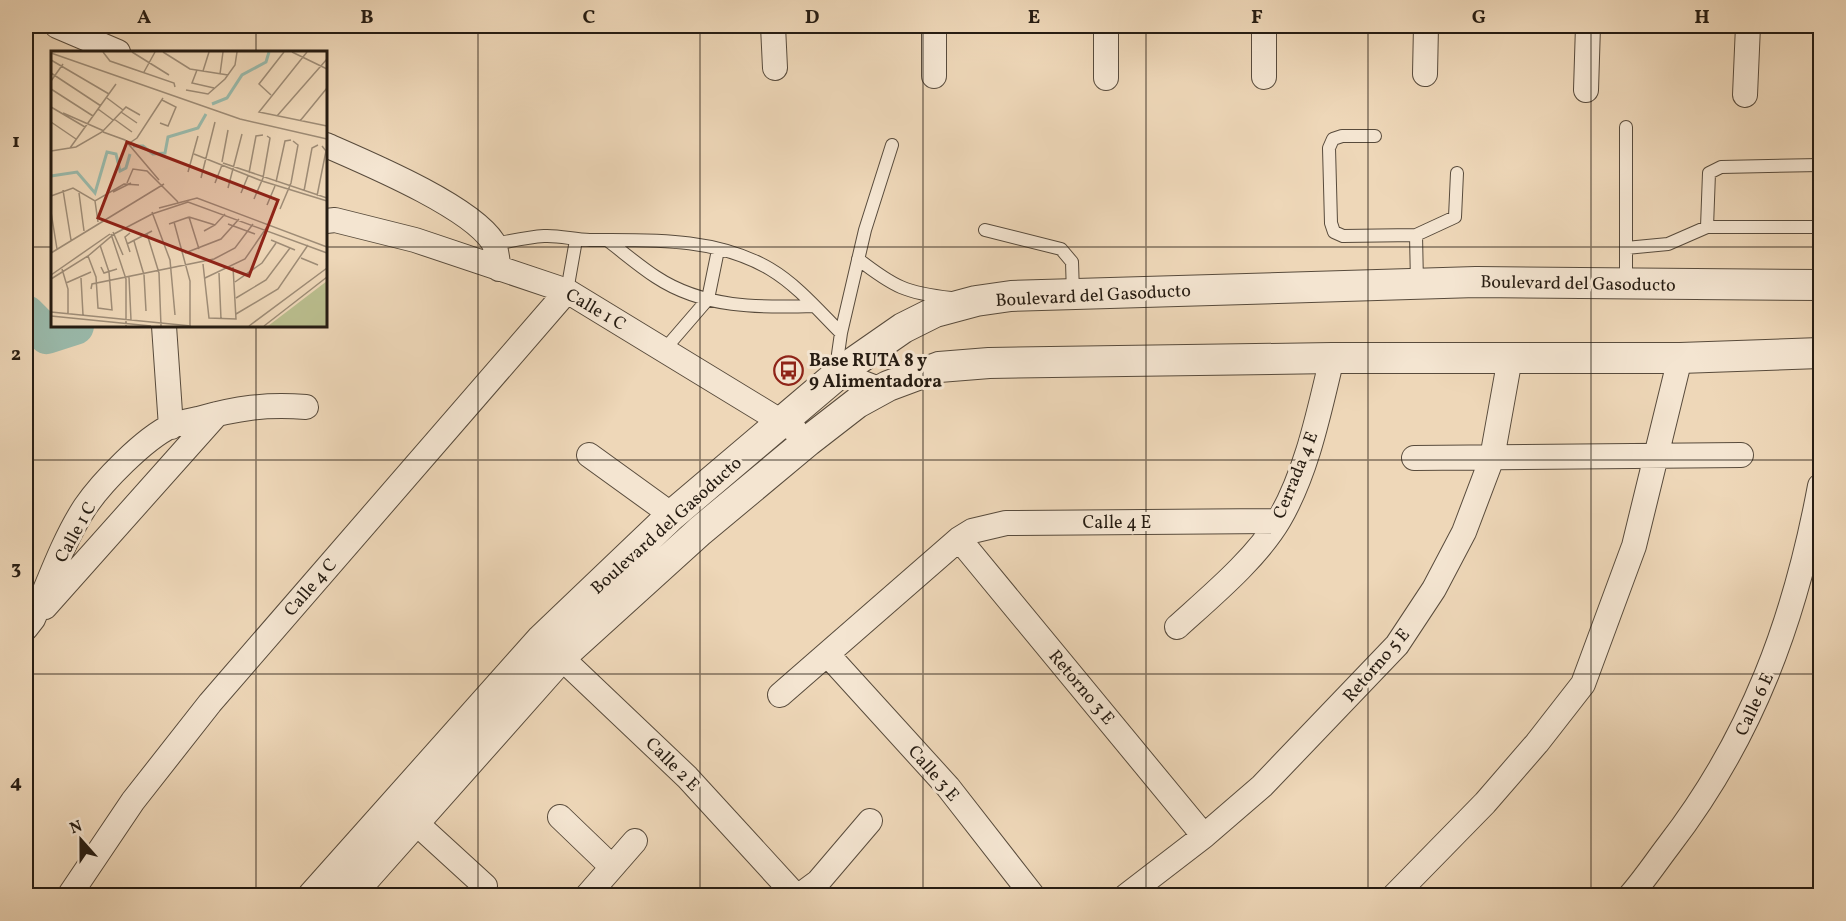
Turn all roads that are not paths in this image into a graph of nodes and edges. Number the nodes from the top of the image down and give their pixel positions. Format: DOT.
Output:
graph roads {
  1 [pos="57,26"];
  2 [pos="773,26"];
  3 [pos="934,26"];
  4 [pos="1106,26"];
  5 [pos="1264,26"];
  6 [pos="1426,26"];
  7 [pos="1588,26"];
  8 [pos="1748,26"];
  9 [pos="116,51"];
  10 [pos="775,68"];
  11 [pos="1425,74"];
  12 [pos="934,76"];
  13 [pos="1264,77"];
  14 [pos="1106,78"];
  15 [pos="1586,90"];
  16 [pos="1745,95"];
  17 [pos="1626,127"];
  18 [pos="1375,136"];
  19 [pos="327,145"];
  20 [pos="892,145"];
  21 [pos="1821,165"];
  22 [pos="1457,173"];
  23 [pos="327,221"];
  24 [pos="1707,227"];
  25 [pos="1821,227"];
  26 [pos="985,230"];
  27 [pos="1416,235"];
  28 [pos="576,240"];
  29 [pos="607,240"];
  30 [pos="494,244"];
  31 [pos="1626,248"];
  32 [pos="718,250"];
  33 [pos="858,259"];
  34 [pos="499,269"];
  35 [pos="1626,283"];
  36 [pos="1417,284"];
  37 [pos="1821,285"];
  38 [pos="567,291"];
  39 [pos="1073,294"];
  40 [pos="708,299"];
  41 [pos="976,301"];
  42 [pos="814,306"];
  43 [pos="164,327"];
  44 [pos="841,333"];
  45 [pos="664,350"];
  46 [pos="1821,353"];
  47 [pos="1332,358"];
  48 [pos="1510,358"];
  49 [pos="1680,358"];
  50 [pos="844,369"];
  51 [pos="888,386"];
  52 [pos="306,407"];
  53 [pos="217,414"];
  54 [pos="783,421"];
  55 [pos="171,427"];
  56 [pos="808,441"];
  57 [pos="589,455"];
  58 [pos="1742,455"];
  59 [pos="1658,456"];
  60 [pos="1414,458"];
  61 [pos="1492,458"];
  62 [pos="1821,486"];
  63 [pos="672,515"];
  64 [pos="1278,521"];
  65 [pos="959,539"];
  66 [pos="29,624"];
  67 [pos="1177,627"];
  68 [pos="552,648"];
  69 [pos="828,655"];
  70 [pos="780,695"];
  71 [pos="560,818"];
  72 [pos="870,821"];
  73 [pos="415,822"];
  74 [pos="1204,836"];
  75 [pos="635,841"];
  76 [pos="612,867"];
  77 [pos="484,885"];
  78 [pos="1634,894"];
  79 [pos="588,895"];
  80 [pos="69,896"];
  81 [pos="313,896"];
  82 [pos="349,896"];
  83 [pos="798,896"];
  84 [pos="1034,896"];
  85 [pos="1126,896"];
  86 [pos="1394,896"];
  1 -- 9 [label="street"];
  2 -- 10 [label="street"];
  3 -- 12 [label="street"];
  4 -- 14 [label="street"];
  5 -- 13 [label="street"];
  6 -- 11 [label="street"];
  7 -- 15 [label="street"];
  8 -- 16 [label="street"];
  17 -- 31 [label="lane"];
  18 -- 27 [label="lane"];
  19 -- 30 [label="street"];
  20 -- 33 [label="lane"];
  21 -- 24 [label="lane"];
  22 -- 27 [label="lane"];
  23 -- 34 [label="street, Calle 1 C"];
  24 -- 25 [label="lane"];
  24 -- 31 [label="lane"];
  26 -- 39 [label="lane"];
  27 -- 36 [label="lane"];
  28 -- 29 [label="lane"];
  28 -- 30 [label="lane"];
  28 -- 38 [label="lane"];
  29 -- 32 [label="lane"];
  29 -- 40 [label="lane"];
  30 -- 34 [label="street"];
  31 -- 35 [label="lane"];
  32 -- 40 [label="lane"];
  32 -- 42 [label="lane"];
  33 -- 41 [label="lane"];
  33 -- 44 [label="lane"];
  34 -- 38 [label="street, Calle 1 C"];
  35 -- 36 [label="street, Boulevard del Gasoducto"];
  35 -- 37 [label="street, Boulevard del Gasoducto"];
  36 -- 39 [label="street, Boulevard del Gasoducto"];
  38 -- 45 [label="street, Calle 1 C"];
  38 -- 80 [label="street, Calle 4 C"];
  39 -- 41 [label="street, Boulevard del Gasoducto"];
  40 -- 42 [label="lane"];
  40 -- 45 [label="lane"];
  41 -- 50 [label="street, Boulevard del Gasoducto"];
  42 -- 44 [label="lane"];
  43 -- 55 [label="street"];
  44 -- 50 [label="lane"];
  45 -- 54 [label="street, Calle 1 C"];
  46 -- 49 [label="street, Boulevard del Gasoducto"];
  47 -- 48 [label="street, Boulevard del Gasoducto"];
  47 -- 51 [label="street, Boulevard del Gasoducto"];
  47 -- 64 [label="street, Cerrada 4 E"];
  48 -- 49 [label="street, Boulevard del Gasoducto"];
  48 -- 61 [label="street, Retorno 5 E"];
  49 -- 59 [label="street"];
  50 -- 51 [label="lane"];
  50 -- 54 [label="street, Boulevard del Gasoducto"];
  51 -- 56 [label="street, Boulevard del Gasoducto"];
  52 -- 53 [label="street, Calle 1 C"];
  53 -- 55 [label="street, Calle 1 C"];
  53 -- 66 [label="street"];
  54 -- 56 [label="street, Calle 1 C"];
  54 -- 63 [label="street, Boulevard del Gasoducto"];
  55 -- 66 [label="street, Calle 1 C"];
  56 -- 68 [label="street, Boulevard del Gasoducto"];
  57 -- 63 [label="street"];
  58 -- 59 [label="street"];
  59 -- 61 [label="street"];
  59 -- 86 [label="street"];
  60 -- 61 [label="street"];
  61 -- 74 [label="street, Retorno 5 E"];
  62 -- 78 [label="street, Calle 6 E"];
  63 -- 68 [label="street, Boulevard del Gasoducto"];
  64 -- 65 [label="street, Calle 4 E"];
  64 -- 67 [label="street, Cerrada 4 E"];
  65 -- 69 [label="street"];
  65 -- 74 [label="street, Retorno 3 E"];
  68 -- 73 [label="street, Boulevard del Gasoducto"];
  68 -- 81 [label="street, Boulevard del Gasoducto"];
  68 -- 83 [label="street, Calle 2 E"];
  69 -- 70 [label="street"];
  69 -- 84 [label="street, Calle 3 E"];
  71 -- 76 [label="street"];
  72 -- 83 [label="street"];
  73 -- 77 [label="street"];
  73 -- 82 [label="street, Boulevard del Gasoducto"];
  74 -- 85 [label="street, Retorno 5 E"];
  75 -- 76 [label="street"];
  76 -- 79 [label="street"];
}
